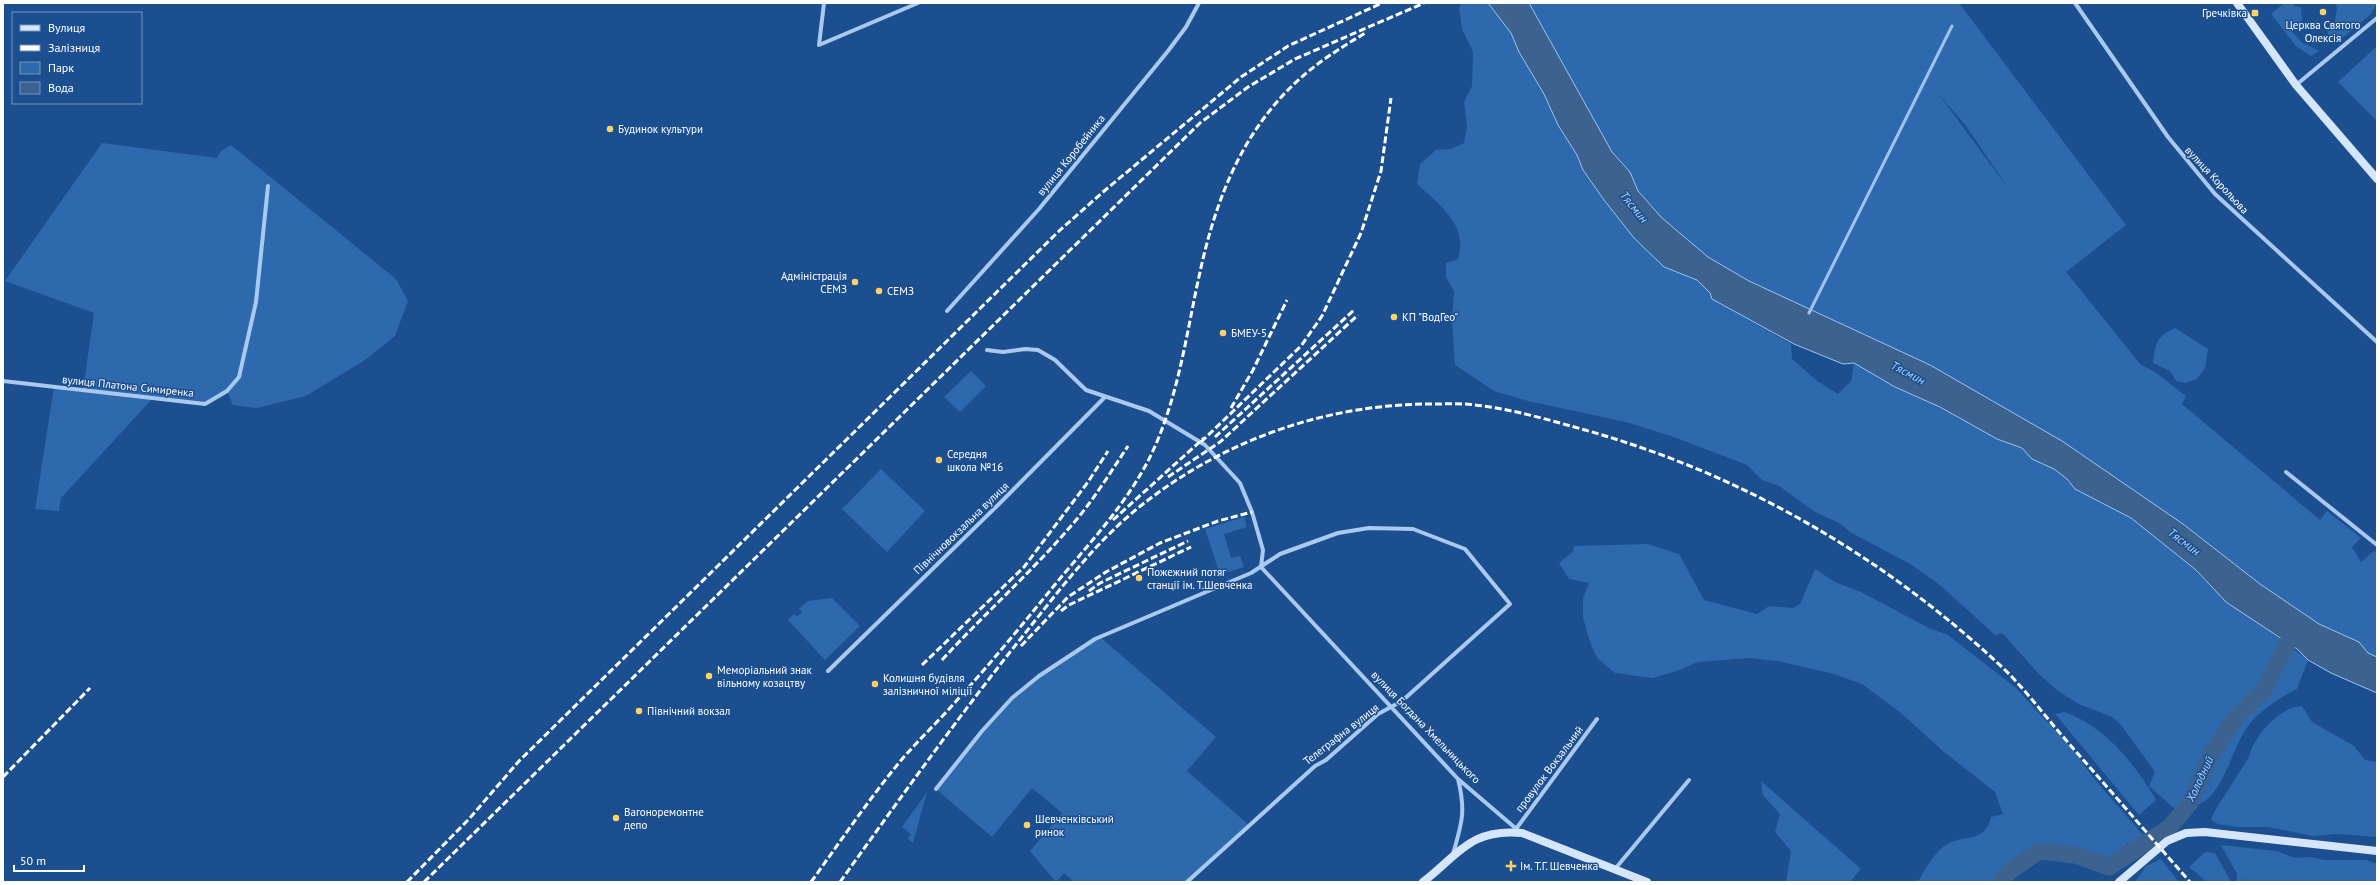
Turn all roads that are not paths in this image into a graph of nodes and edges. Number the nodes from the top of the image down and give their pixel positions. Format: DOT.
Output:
graph roads {
  1 [pos="824,3"];
  2 [pos="918,3"];
  3 [pos="1199,3"];
  4 [pos="2075,3"];
  5 [pos="2236,3"];
  6 [pos="2377,18"];
  7 [pos="2296,84"];
  8 [pos="2377,179"];
  9 [pos="268,186"];
  10 [pos="947,311"];
  11 [pos="2377,342"];
  12 [pos="987,350"];
  13 [pos="3,381"];
  14 [pos="1105,397"];
  15 [pos="2286,472"];
  16 [pos="2377,545"];
  17 [pos="1261,567"];
  18 [pos="828,671"];
  19 [pos="1390,708"];
  20 [pos="1597,719"];
  21 [pos="1458,779"];
  22 [pos="1689,780"];
  23 [pos="936,789"];
  24 [pos="1519,831"];
  25 [pos="2377,851"];
  26 [pos="1452,856"];
  27 [pos="1615,869"];
  28 [pos="1186,882"];
  29 [pos="1423,882"];
  30 [pos="1646,882"];
  31 [pos="2119,882"];
  1 -- 2 [label="street"];
  3 -- 10 [label="street, вулиця Коробейника"];
  4 -- 11 [label="street, вулиця Корольова"];
  5 -- 7 [label="street"];
  6 -- 7 [label="street"];
  7 -- 8 [label="street"];
  9 -- 13 [label="street, вулиця Платона Симиренка"];
  12 -- 14 [label="street"];
  14 -- 17 [label="street"];
  14 -- 18 [label="street, Північновокзальна вулиця"];
  15 -- 16 [label="street"];
  17 -- 19 [label="street, вулиця Богдана Хмельницького"];
  17 -- 19 [label="street, Телеграфна вулиця"];
  17 -- 23 [label="street"];
  19 -- 21 [label="street, вулиця Богдана Хмельницького"];
  19 -- 28 [label="street, Телеграфна вулиця"];
  20 -- 24 [label="street, провулок Вокзальний"];
  21 -- 24 [label="street, вулиця Богдана Хмельницького"];
  21 -- 26 [label="street"];
  22 -- 27 [label="street"];
  24 -- 26 [label="street"];
  24 -- 27 [label="street, вулиця Богдана Хмельницького"];
  25 -- 31 [label="street"];
  26 -- 29 [label="street"];
  27 -- 30 [label="street, вулиця Богдана Хмельницького"];
}
